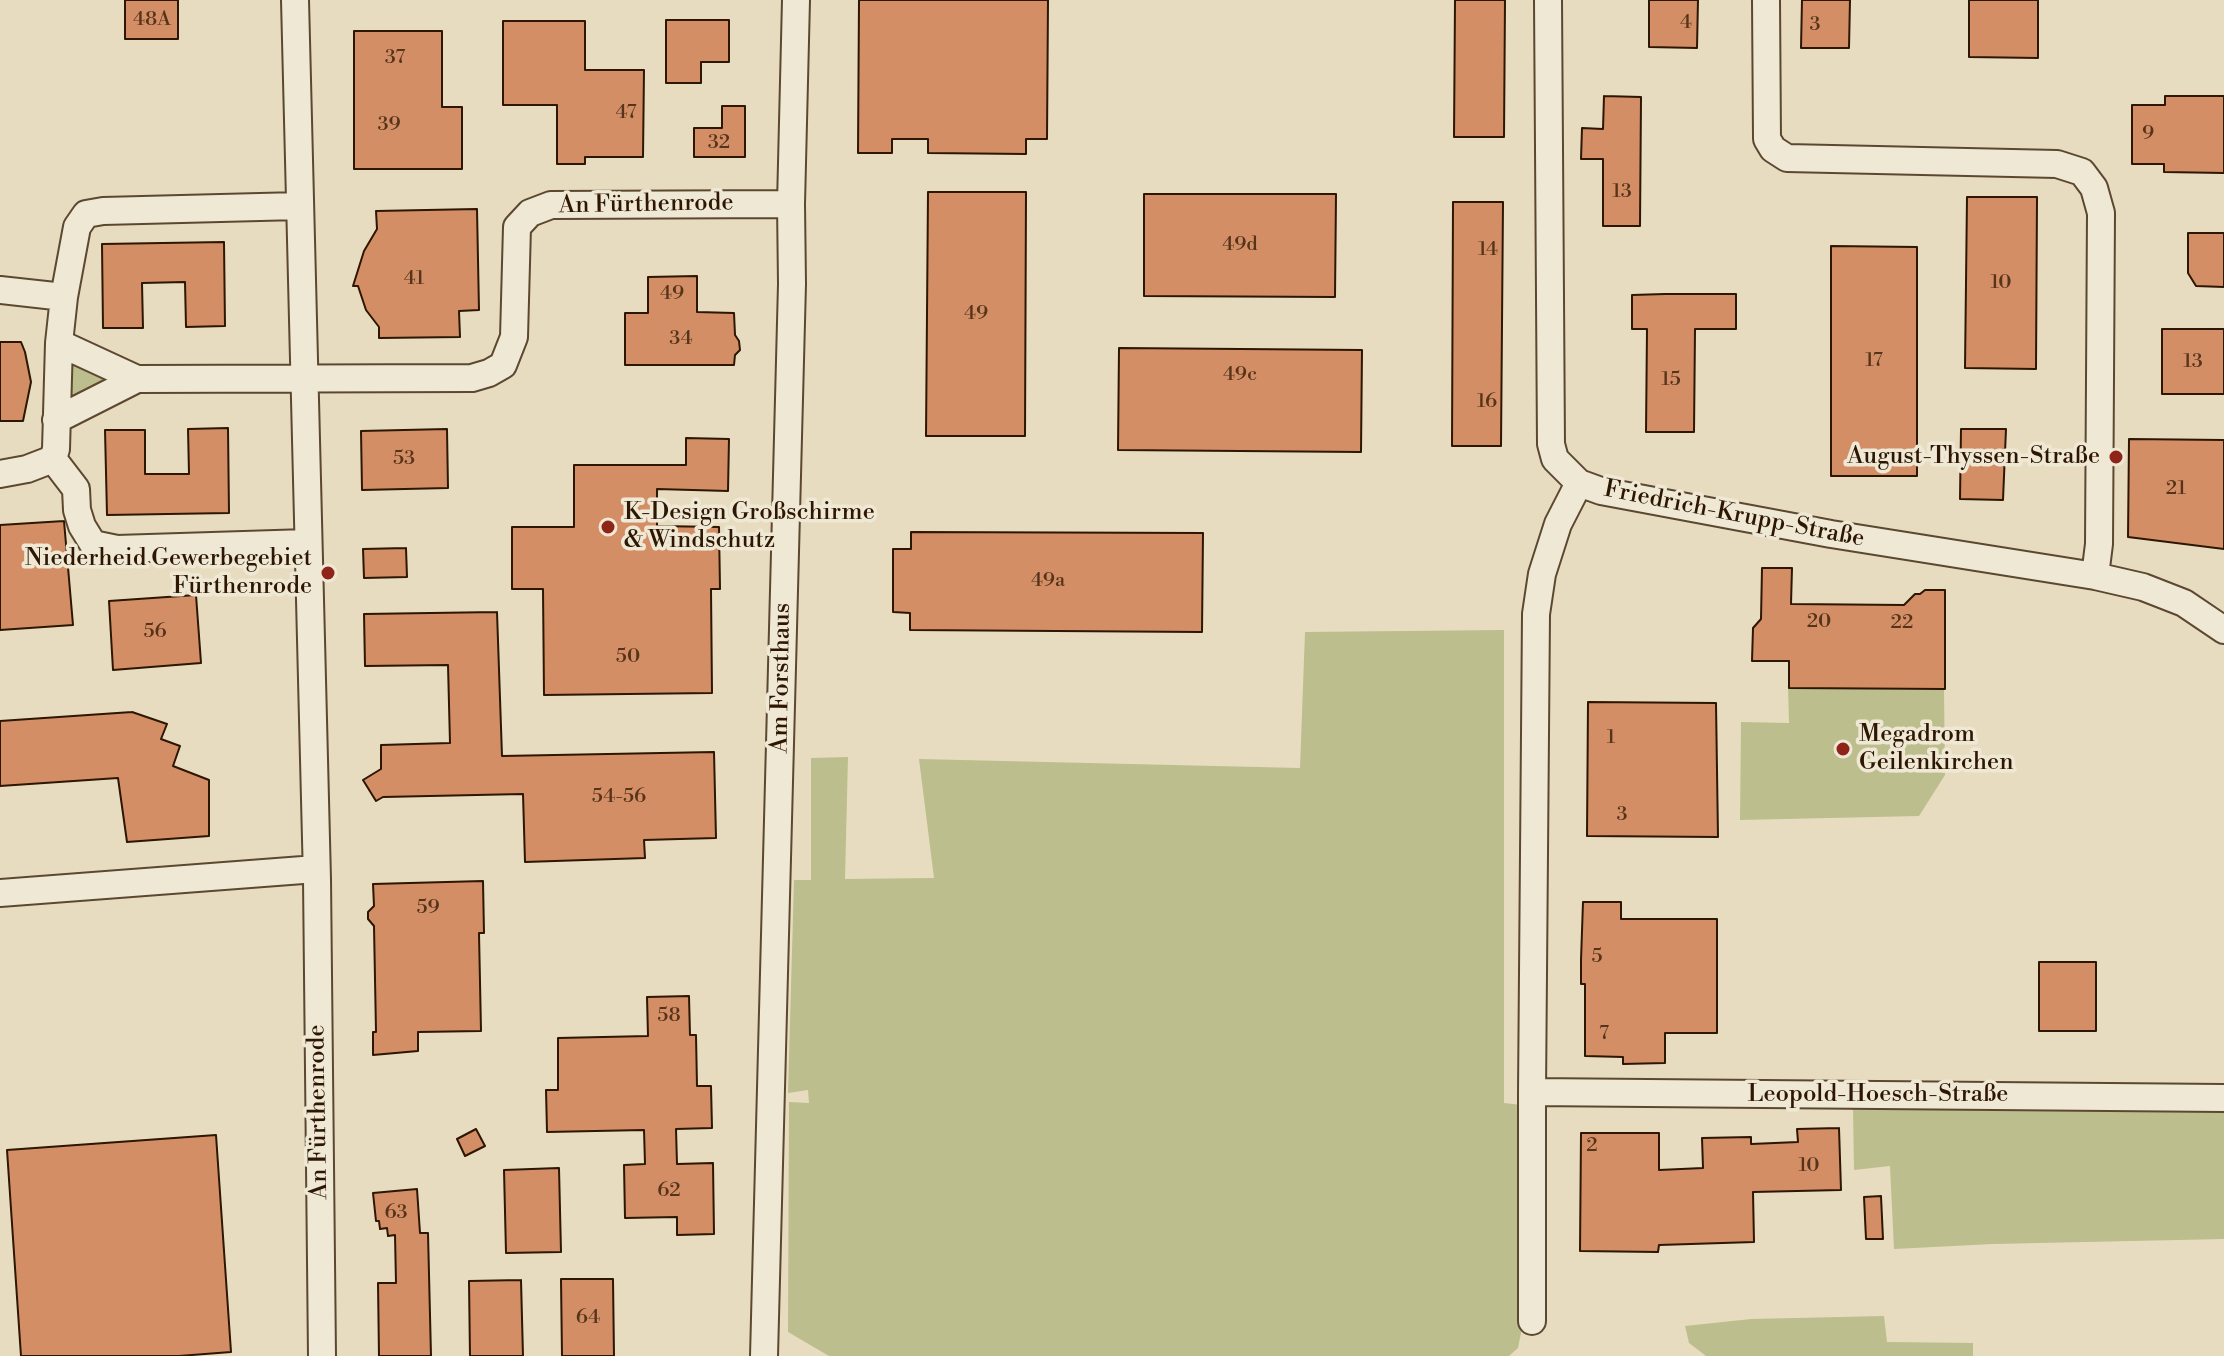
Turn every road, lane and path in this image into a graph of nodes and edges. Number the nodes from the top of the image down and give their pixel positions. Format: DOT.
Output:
graph roads {
  1 [pos="295,0"];
  2 [pos="796,0"];
  3 [pos="1548,0"];
  4 [pos="1766,0"];
  5 [pos="791,204"];
  6 [pos="299,206"];
  7 [pos="0,290"];
  8 [pos="64,297"];
  9 [pos="59,343"];
  10 [pos="302,378"];
  11 [pos="137,379"];
  12 [pos="56,420"];
  13 [pos="53,459"];
  14 [pos="0,474"];
  15 [pos="1579,483"];
  16 [pos="307,543"];
  17 [pos="2095,576"];
  18 [pos="2224,630"];
  19 [pos="316,869"];
  20 [pos="0,893"];
  21 [pos="1532,1092"];
  22 [pos="2224,1098"];
  23 [pos="1532,1321"];
  24 [pos="322,1356"];
  25 [pos="764,1356"];
  1 -- 6 [label="street, An Fürthenrode"];
  2 -- 5 [label="street, Am Forsthaus"];
  3 -- 15 [label="street, Friedrich-Krupp-Straße"];
  4 -- 17 [label="street"];
  5 -- 10 [label="street, An Fürthenrode"];
  5 -- 25 [label="street, Am Forsthaus"];
  6 -- 8 [label="street"];
  6 -- 10 [label="street, An Fürthenrode"];
  7 -- 8 [label="street"];
  8 -- 9 [label="street"];
  9 -- 11 [label="street, An Fürthenrode"];
  9 -- 12 [label="street"];
  10 -- 11 [label="street, An Fürthenrode"];
  10 -- 16 [label="street, An Fürthenrode"];
  11 -- 12 [label="street, An Fürthenrode"];
  12 -- 13 [label="street"];
  13 -- 14 [label="street"];
  13 -- 16 [label="street"];
  15 -- 17 [label="street, Friedrich-Krupp-Straße"];
  15 -- 21 [label="street"];
  16 -- 19 [label="street, An Fürthenrode"];
  17 -- 18 [label="street, Friedrich-Krupp-Straße"];
  19 -- 20 [label="street"];
  19 -- 24 [label="street, An Fürthenrode"];
  21 -- 22 [label="street, Leopold-Hoesch-Straße"];
  21 -- 23 [label="street"];
}
